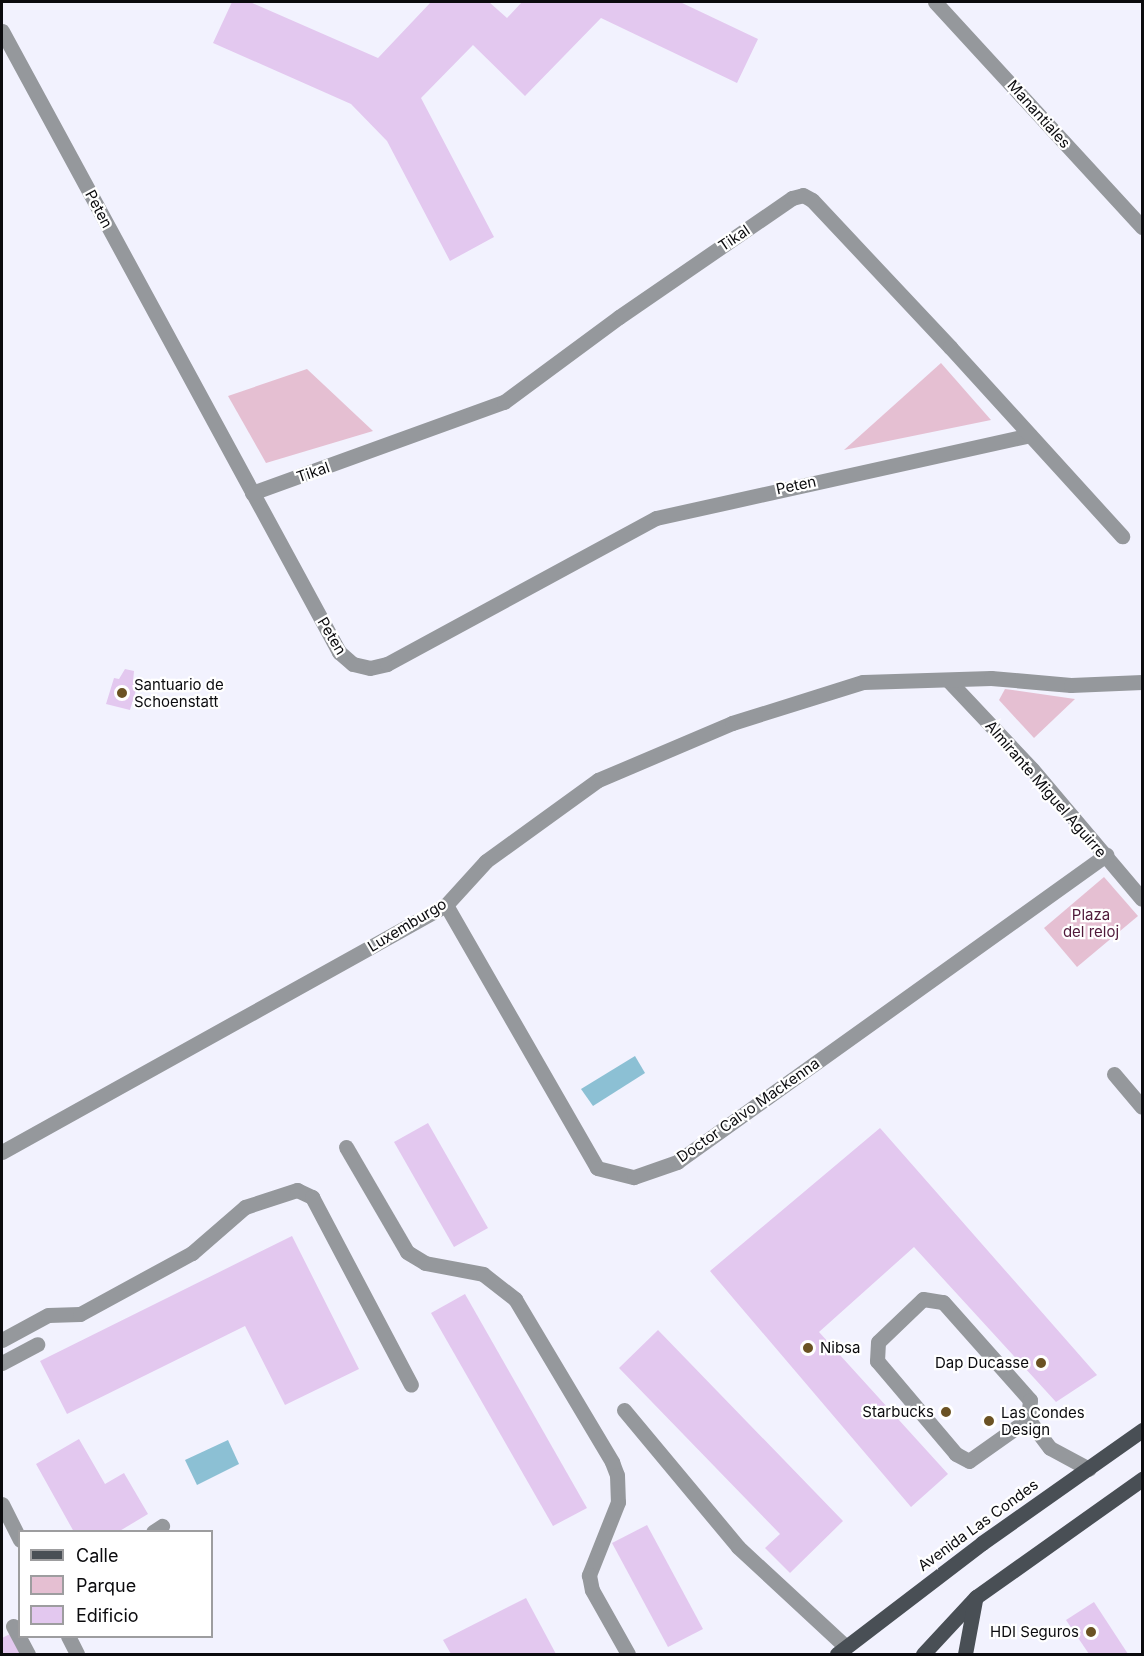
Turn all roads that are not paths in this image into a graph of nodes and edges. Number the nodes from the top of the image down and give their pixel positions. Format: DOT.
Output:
graph roads {
  1 [pos="935,2"];
  2 [pos="2,31"];
  3 [pos="1143,227"];
  4 [pos="1030,435"];
  5 [pos="252,493"];
  6 [pos="1122,536"];
  7 [pos="948,680"];
  8 [pos="1143,682"];
  9 [pos="1106,855"];
  10 [pos="1143,899"];
  11 [pos="446,904"];
  12 [pos="1114,1074"];
  13 [pos="1143,1107"];
  14 [pos="346,1147"];
  15 [pos="2,1152"];
  16 [pos="2,1340"];
  17 [pos="37,1344"];
  18 [pos="2,1363"];
  19 [pos="411,1384"];
  20 [pos="624,1410"];
  21 [pos="1028,1419"];
  22 [pos="1143,1430"];
  23 [pos="1089,1469"];
  24 [pos="1143,1479"];
  25 [pos="2,1504"];
  26 [pos="18,1536"];
  27 [pos="976,1597"];
  28 [pos="11,1627"];
  29 [pos="69,1638"];
  30 [pos="841,1651"];
  31 [pos="28,1654"];
  32 [pos="77,1654"];
  33 [pos="628,1654"];
  34 [pos="923,1654"];
  35 [pos="965,1654"];
  1 -- 3 [label="street, Manantiales"];
  2 -- 5 [label="street, Peten"];
  4 -- 5 [label="street, Peten"];
  4 -- 5 [label="street, Tikal"];
  4 -- 6 [label="street, Tikal"];
  7 -- 8 [label="street, Luxemburgo"];
  7 -- 9 [label="street, Almirante Miguel Aguirre"];
  7 -- 11 [label="street, Luxemburgo"];
  9 -- 10 [label="street, Almirante Miguel Aguirre"];
  9 -- 11 [label="street, Doctor Calvo Mackenna"];
  11 -- 15 [label="street, Luxemburgo"];
  12 -- 13 [label="street"];
  14 -- 33 [label="street"];
  16 -- 19 [label="street"];
  17 -- 18 [label="street"];
  20 -- 30 [label="street"];
  21 -- 21 [label="street"];
  21 -- 23 [label="street"];
  22 -- 23 [label="main road, Avenida Las Condes"];
  23 -- 30 [label="main road, Avenida Las Condes"];
  24 -- 27 [label="main road"];
  25 -- 26 [label="street"];
  27 -- 34 [label="main road"];
  27 -- 35 [label="main road"];
  28 -- 31 [label="street"];
  29 -- 32 [label="street"];
}
